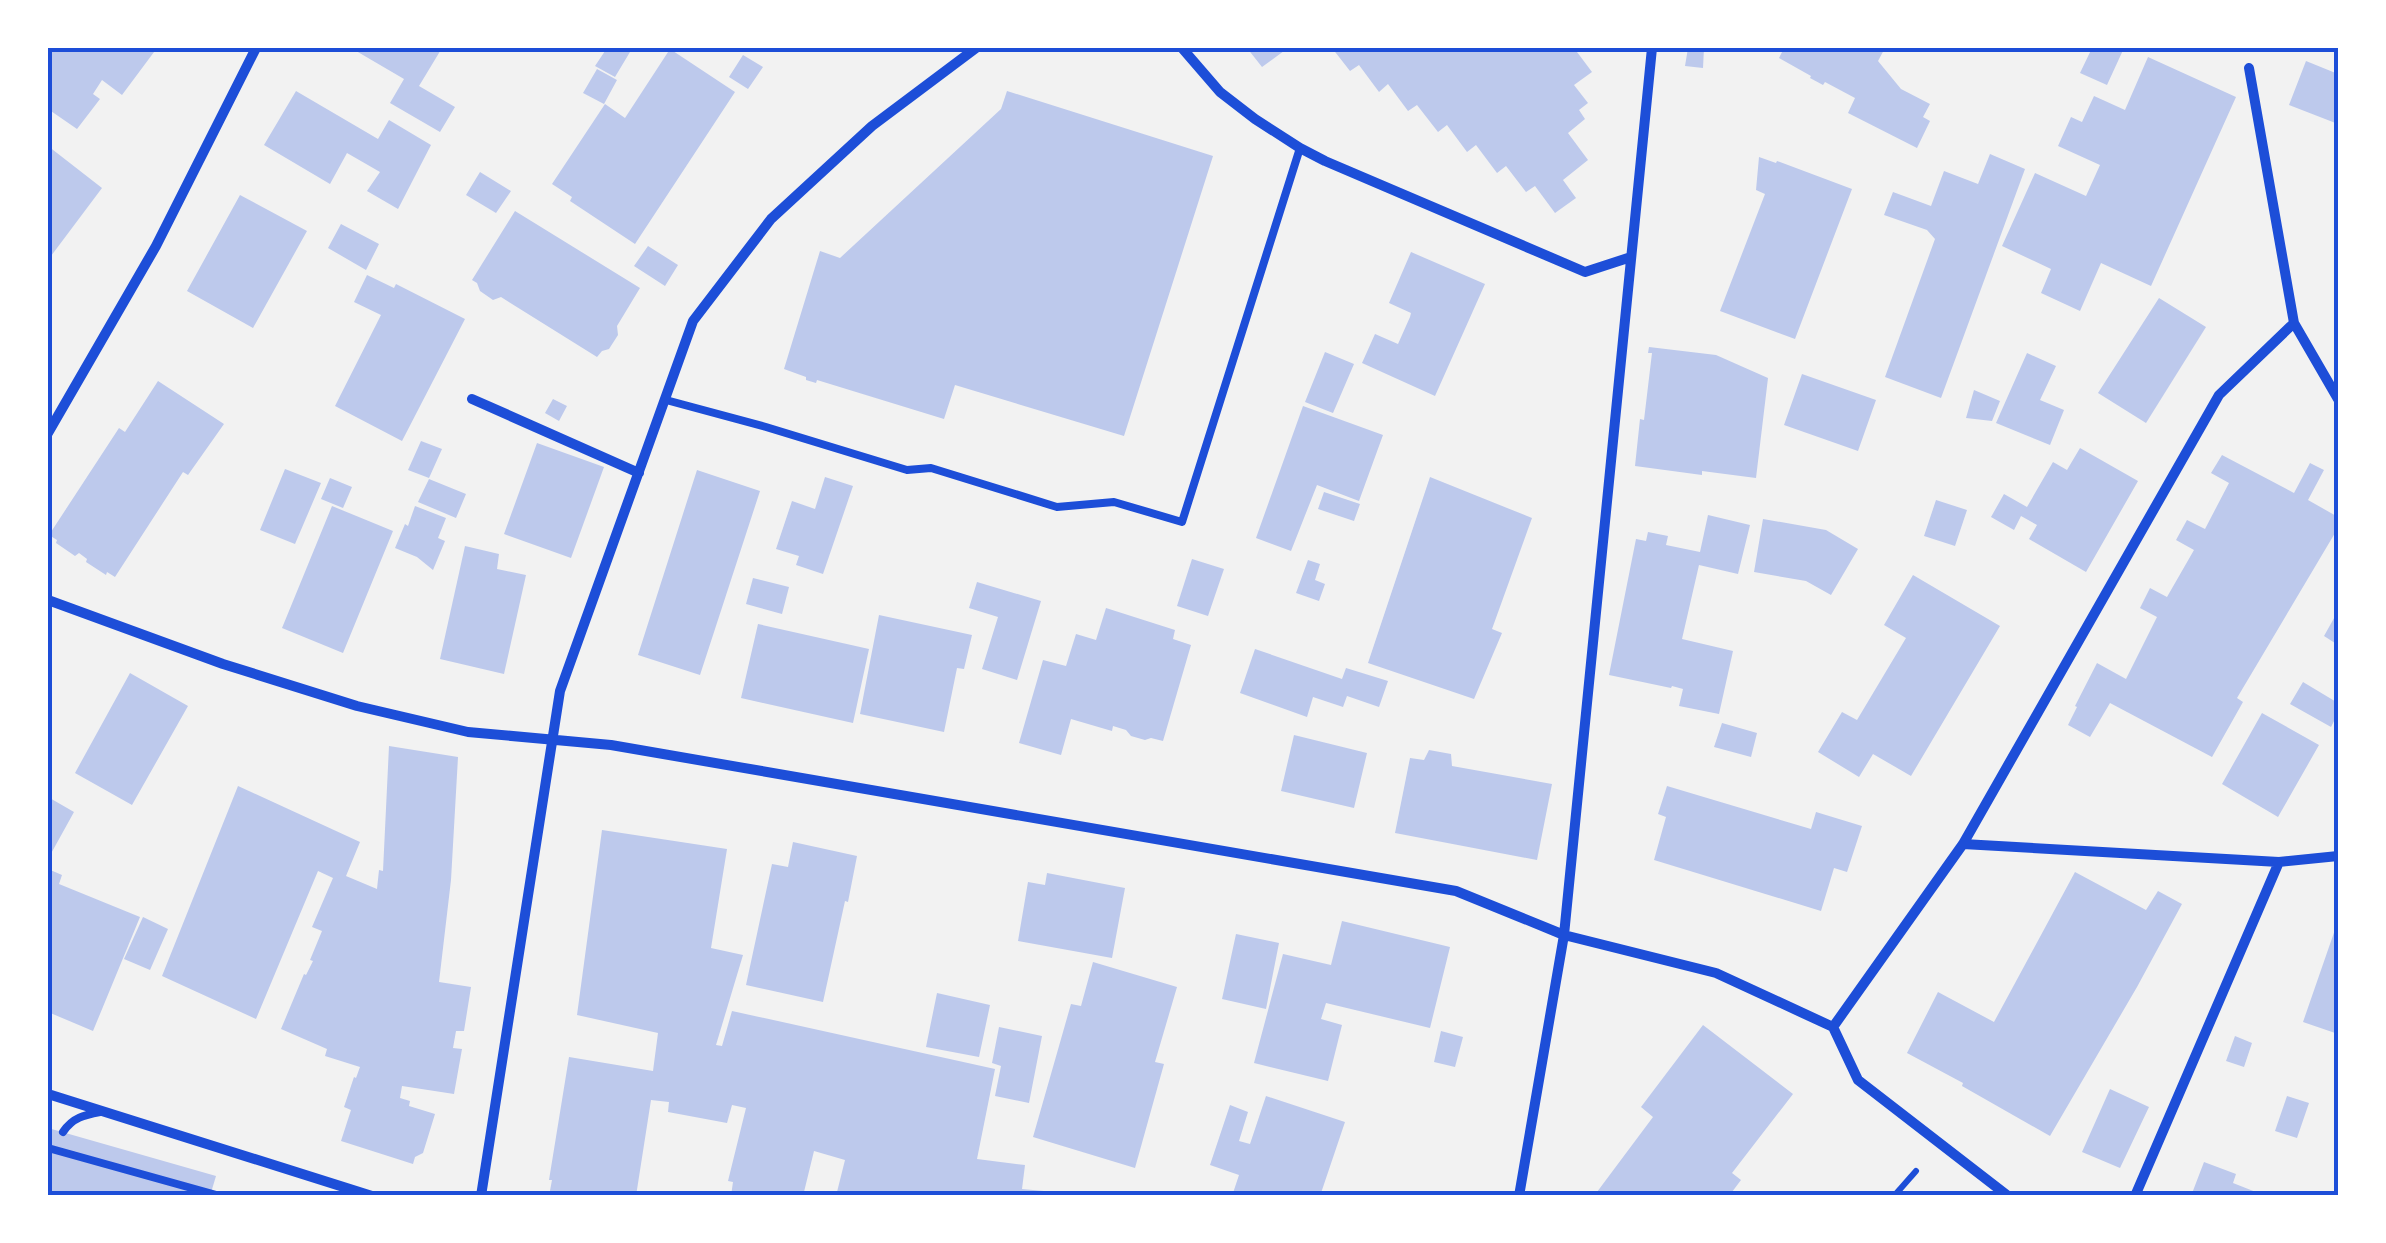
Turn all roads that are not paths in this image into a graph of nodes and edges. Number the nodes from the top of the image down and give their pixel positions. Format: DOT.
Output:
graph roads {
  1 [pos="256,48"];
  2 [pos="976,48"];
  3 [pos="1182,48"];
  4 [pos="1652,48"];
  5 [pos="2249,68"];
  6 [pos="1300,148"];
  7 [pos="1632,257"];
  8 [pos="2294,323"];
  9 [pos="472,399"];
  10 [pos="2338,399"];
  11 [pos="666,400"];
  12 [pos="48,433"];
  13 [pos="639,473"];
  14 [pos="48,600"];
  15 [pos="552,739"];
  16 [pos="1964,844"];
  17 [pos="2338,856"];
  18 [pos="2279,862"];
  19 [pos="1564,935"];
  20 [pos="1833,1028"];
  21 [pos="48,1094"];
  22 [pos="102,1112"];
  23 [pos="64,1132"];
  24 [pos="48,1148"];
  25 [pos="220,1196"];
  26 [pos="372,1196"];
  27 [pos="481,1196"];
  28 [pos="1519,1196"];
  29 [pos="2008,1196"];
  30 [pos="2134,1196"];
  1 -- 12 [label="street"];
  2 -- 11 [label="street"];
  3 -- 6 [label="street"];
  4 -- 7 [label="street"];
  5 -- 8 [label="street"];
  6 -- 7 [label="street"];
  6 -- 11 [label="lane"];
  7 -- 19 [label="street"];
  8 -- 10 [label="street"];
  8 -- 16 [label="street"];
  9 -- 13 [label="street"];
  11 -- 13 [label="street"];
  13 -- 15 [label="street"];
  14 -- 15 [label="street"];
  15 -- 19 [label="street"];
  15 -- 27 [label="street"];
  16 -- 18 [label="street"];
  16 -- 20 [label="street"];
  17 -- 18 [label="street"];
  18 -- 30 [label="street"];
  19 -- 20 [label="street"];
  19 -- 28 [label="street"];
  20 -- 29 [label="street"];
  21 -- 22 [label="street"];
  22 -- 23 [label="lane"];
  22 -- 26 [label="street"];
  24 -- 25 [label="lane"];
}
